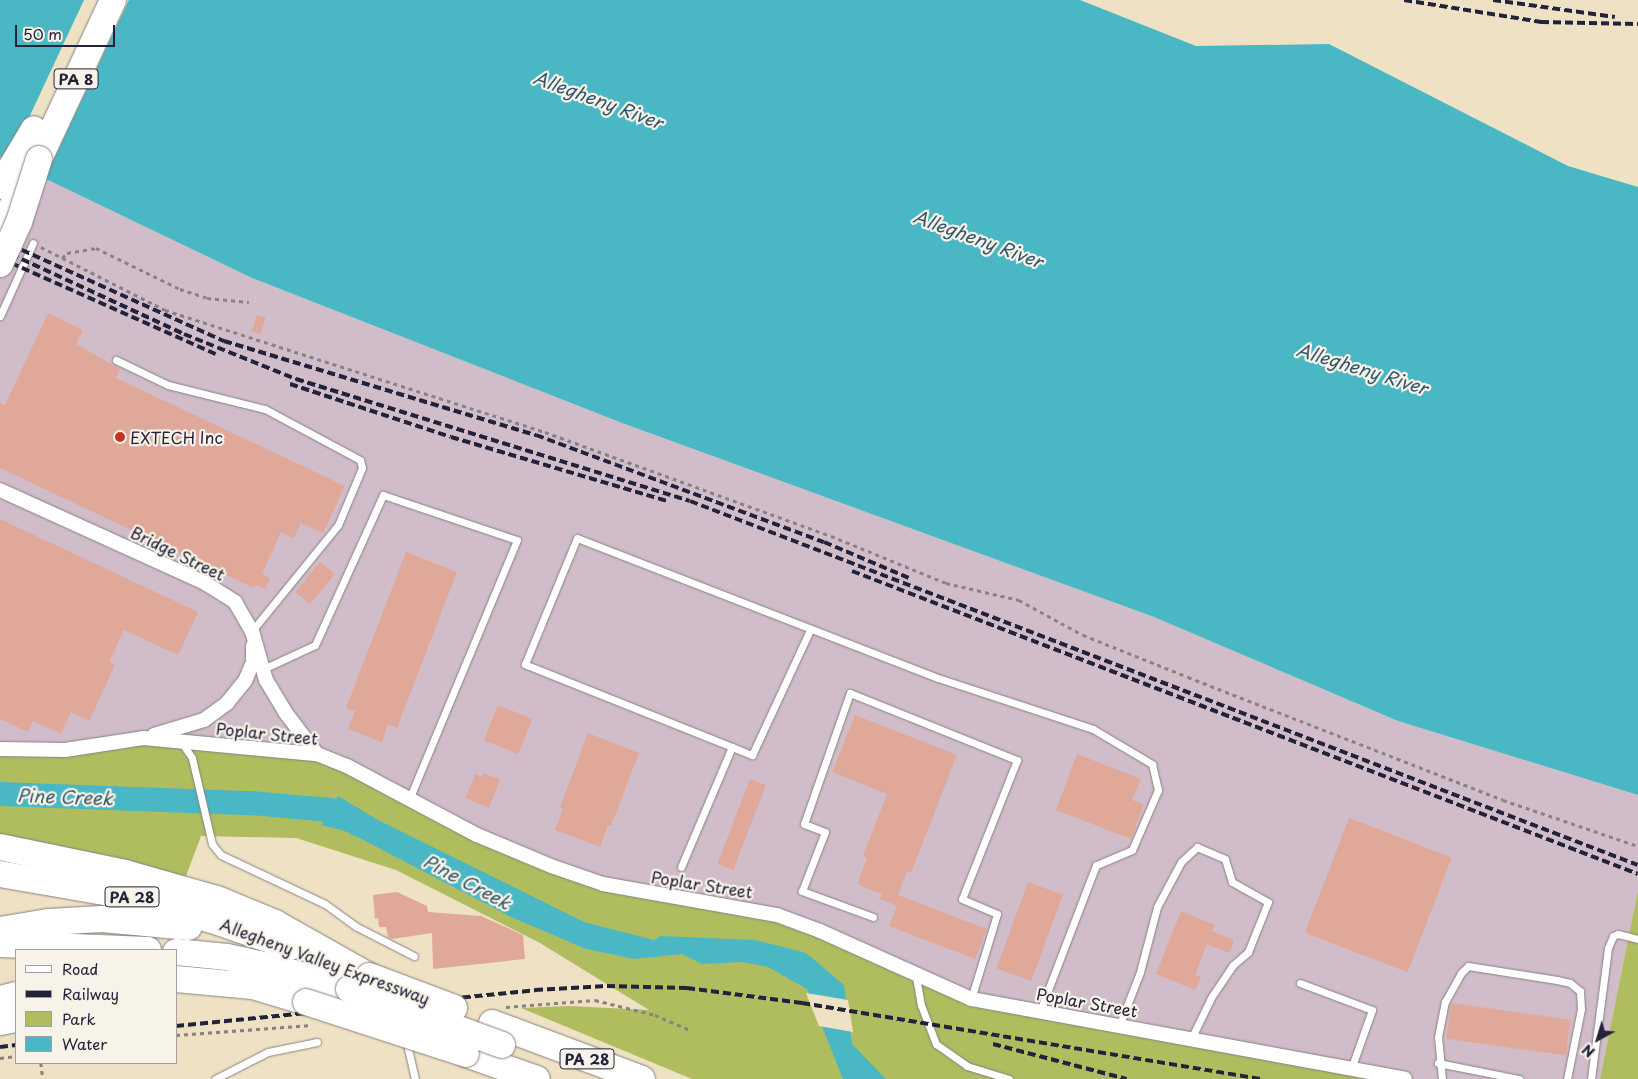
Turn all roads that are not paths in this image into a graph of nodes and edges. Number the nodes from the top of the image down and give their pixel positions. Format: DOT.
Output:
graph roads {
  1 [pos="95,0"];
  2 [pos="113,0"];
  3 [pos="33,151"];
  4 [pos="0,186"];
  5 [pos="0,214"];
  6 [pos="0,228"];
  7 [pos="33,243"];
  8 [pos="0,264"];
  9 [pos="0,316"];
  10 [pos="116,360"];
  11 [pos="0,490"];
  12 [pos="252,630"];
  13 [pos="810,630"];
  14 [pos="263,669"];
  15 [pos="143,738"];
  16 [pos="179,739"];
  17 [pos="732,747"];
  18 [pos="0,749"];
  19 [pos="317,754"];
  20 [pos="409,800"];
  21 [pos="0,847"];
  22 [pos="681,867"];
  23 [pos="0,874"];
  24 [pos="874,917"];
  25 [pos="0,930"];
  26 [pos="259,936"];
  27 [pos="1638,939"];
  28 [pos="0,944"];
  29 [pos="123,949"];
  30 [pos="178,952"];
  31 [pos="414,956"];
  32 [pos="916,976"];
  33 [pos="178,979"];
  34 [pos="359,982"];
  35 [pos="1300,983"];
  36 [pos="15,995"];
  37 [pos="178,995"];
  38 [pos="0,999"];
  39 [pos="971,999"];
  40 [pos="306,1002"];
  41 [pos="1040,1011"];
  42 [pos="15,1019"];
  43 [pos="0,1022"];
  44 [pos="402,1025"];
  45 [pos="1119,1026"];
  46 [pos="1191,1039"];
  47 [pos="317,1042"];
  48 [pos="1438,1064"];
  49 [pos="1351,1069"];
  50 [pos="215,1079"];
  51 [pos="415,1079"];
  52 [pos="537,1079"];
  53 [pos="593,1079"];
  54 [pos="642,1079"];
  55 [pos="1009,1079"];
  56 [pos="1406,1079"];
  57 [pos="1442,1079"];
  58 [pos="1519,1079"];
  59 [pos="1567,1079"];
  60 [pos="1591,1079"];
  1 -- 3 [label="highway, PA 8"];
  2 -- 3 [label="highway, PA 8"];
  3 -- 4 [label="highway, PA 8"];
  3 -- 5 [label="highway"];
  3 -- 6 [label="highway, bridge"];
  3 -- 8 [label="highway, PA 8, bridge"];
  7 -- 9 [label="lane"];
  10 -- 12 [label="lane"];
  11 -- 12 [label="street, Bridge Street"];
  12 -- 14 [label="street, Bridge Street"];
  12 -- 15 [label="street"];
  13 -- 17 [label="lane"];
  13 -- 17 [label="lane"];
  13 -- 41 [label="lane"];
  14 -- 19 [label="street, Bridge Street"];
  14 -- 20 [label="lane"];
  15 -- 16 [label="street, Poplar Street"];
  15 -- 18 [label="street, Poplar Street"];
  16 -- 19 [label="street, Poplar Street"];
  16 -- 31 [label="lane"];
  17 -- 22 [label="lane"];
  19 -- 20 [label="street, Poplar Street"];
  20 -- 32 [label="street, Poplar Street"];
  21 -- 34 [label="highway"];
  23 -- 26 [label="highway, Allegheny Valley Expressway / PA 28"];
  24 -- 39 [label="lane"];
  25 -- 26 [label="highway"];
  26 -- 34 [label="highway, Allegheny Valley Expressway / PA 28"];
  27 -- 60 [label="lane"];
  28 -- 29 [label="highway"];
  30 -- 34 [label="highway, Allegheny Valley Expressway / PA 28"];
  32 -- 39 [label="street, Poplar Street"];
  32 -- 55 [label="lane"];
  33 -- 40 [label="highway"];
  34 -- 53 [label="highway, Allegheny Valley Expressway / PA 28, bridge"];
  34 -- 54 [label="highway, Allegheny Valley Expressway / PA 28, bridge"];
  35 -- 49 [label="lane"];
  36 -- 38 [label="highway"];
  37 -- 40 [label="highway"];
  39 -- 41 [label="street, Poplar Street"];
  40 -- 52 [label="highway, bridge"];
  41 -- 45 [label="street, Poplar Street"];
  42 -- 43 [label="highway"];
  44 -- 51 [label="lane"];
  45 -- 46 [label="street, Poplar Street"];
  45 -- 46 [label="lane"];
  46 -- 49 [label="street, Poplar Street"];
  47 -- 50 [label="lane"];
  48 -- 57 [label="lane"];
  48 -- 58 [label="lane"];
  48 -- 59 [label="lane"];
  49 -- 56 [label="street, Poplar Street"];
}
